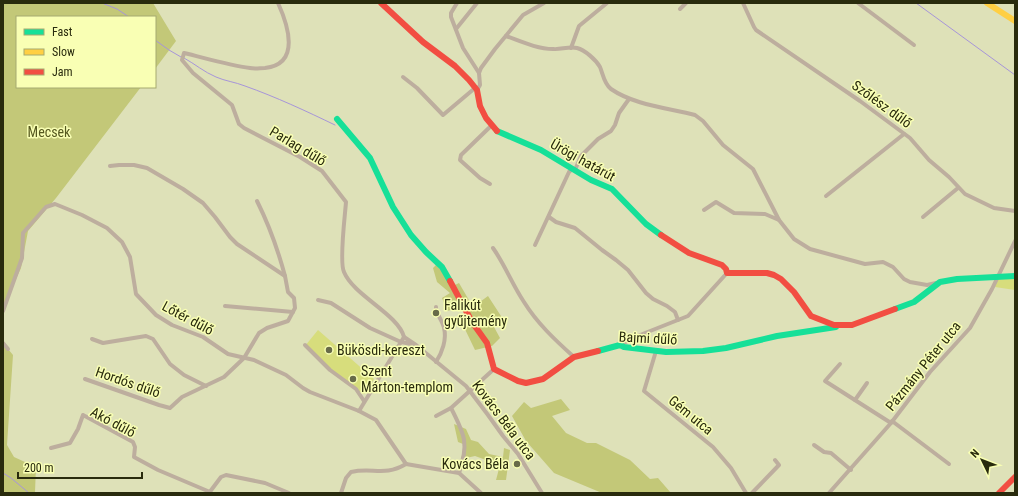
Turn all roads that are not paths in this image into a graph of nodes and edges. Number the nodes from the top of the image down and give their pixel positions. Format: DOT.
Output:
graph roads {
  1 [pos="278,3"];
  2 [pos="380,3"];
  3 [pos="457,3"];
  4 [pos="477,3"];
  5 [pos="544,3"];
  6 [pos="607,3"];
  7 [pos="686,3"];
  8 [pos="743,3"];
  9 [pos="858,3"];
  10 [pos="987,3"];
  11 [pos="680,9"];
  12 [pos="1015,21"];
  13 [pos="456,29"];
  14 [pos="506,36"];
  15 [pos="914,45"];
  16 [pos="571,48"];
  17 [pos="479,73"];
  18 [pos="403,77"];
  19 [pos="476,89"];
  20 [pos="629,99"];
  21 [pos="337,118"];
  22 [pos="492,125"];
  23 [pos="904,134"];
  24 [pos="110,166"];
  25 [pos="573,170"];
  26 [pos="490,184"];
  27 [pos="958,188"];
  28 [pos="826,196"];
  29 [pos="257,202"];
  30 [pos="704,210"];
  31 [pos="1015,210"];
  32 [pos="549,217"];
  33 [pos="922,217"];
  34 [pos="779,220"];
  35 [pos="1015,241"];
  36 [pos="535,245"];
  37 [pos="493,248"];
  38 [pos="727,273"];
  39 [pos="286,276"];
  40 [pos="1015,276"];
  41 [pos="998,277"];
  42 [pos="940,282"];
  43 [pos="318,300"];
  44 [pos="225,306"];
  45 [pos="436,307"];
  46 [pos="3,311"];
  47 [pos="293,312"];
  48 [pos="678,320"];
  49 [pos="844,326"];
  50 [pos="402,338"];
  51 [pos="92,339"];
  52 [pos="3,343"];
  53 [pos="305,345"];
  54 [pos="620,345"];
  55 [pos="8,349"];
  56 [pos="656,351"];
  57 [pos="574,357"];
  58 [pos="244,358"];
  59 [pos="436,362"];
  60 [pos="840,364"];
  61 [pos="494,368"];
  62 [pos="85,379"];
  63 [pos="867,383"];
  64 [pos="206,386"];
  65 [pos="470,391"];
  66 [pos="855,400"];
  67 [pos="364,401"];
  68 [pos="451,408"];
  69 [pos="359,411"];
  70 [pos="436,416"];
  71 [pos="891,422"];
  72 [pos="814,445"];
  73 [pos="52,448"];
  74 [pos="775,460"];
  75 [pos="406,464"];
  76 [pos="949,464"];
  77 [pos="851,470"];
  78 [pos="459,473"];
  79 [pos="1015,477"];
  80 [pos="210,492"];
  81 [pos="289,493"];
  82 [pos="341,493"];
  83 [pos="481,493"];
  84 [pos="542,493"];
  85 [pos="746,493"];
  86 [pos="752,493"];
  87 [pos="829,493"];
  88 [pos="999,493"];
  1 -- 50 [label="street, Parlag dűlő"];
  2 -- 19 [label="street, Ürögi határút"];
  3 -- 13 [label="street"];
  4 -- 13 [label="street"];
  5 -- 14 [label="street"];
  6 -- 16 [label="street"];
  7 -- 11 [label="street"];
  8 -- 23 [label="street, Szőlész dűlő"];
  9 -- 15 [label="street"];
  10 -- 12 [label="street"];
  13 -- 17 [label="street"];
  14 -- 16 [label="street"];
  14 -- 17 [label="street"];
  16 -- 20 [label="street"];
  17 -- 19 [label="street"];
  18 -- 19 [label="street"];
  19 -- 22 [label="street, Ürögi határút"];
  20 -- 25 [label="street"];
  20 -- 34 [label="street"];
  21 -- 61 [label="street"];
  22 -- 25 [label="street, Ürögi határút"];
  22 -- 26 [label="street"];
  23 -- 27 [label="street, Szőlész dűlő"];
  23 -- 28 [label="street"];
  24 -- 39 [label="street"];
  25 -- 32 [label="street"];
  25 -- 38 [label="street, Ürögi határút"];
  27 -- 31 [label="street, Szőlész dűlő"];
  27 -- 33 [label="street"];
  29 -- 39 [label="street"];
  30 -- 34 [label="street"];
  32 -- 36 [label="street"];
  32 -- 48 [label="street"];
  34 -- 42 [label="street"];
  35 -- 41 [label="street, Pázmány Péter utca"];
  37 -- 57 [label="street"];
  38 -- 48 [label="street"];
  38 -- 49 [label="street"];
  39 -- 47 [label="street"];
  40 -- 41 [label="street"];
  41 -- 42 [label="street"];
  41 -- 71 [label="street, Pázmány Péter utca"];
  42 -- 49 [label="street"];
  43 -- 50 [label="street"];
  44 -- 47 [label="street"];
  45 -- 59 [label="street"];
  46 -- 58 [label="street, Lőtér dűlő"];
  47 -- 58 [label="street, Hordós dűlő"];
  48 -- 54 [label="street"];
  49 -- 56 [label="street, Bajmi dűlő"];
  50 -- 59 [label="street, Kovács Béla utca"];
  50 -- 67 [label="street"];
  51 -- 64 [label="street"];
  52 -- 55 [label="street"];
  53 -- 67 [label="street"];
  54 -- 56 [label="street, Bajmi dűlő"];
  54 -- 57 [label="street, Bajmi dűlő"];
  56 -- 85 [label="street, Gém utca"];
  57 -- 61 [label="street, Bajmi dűlő"];
  58 -- 64 [label="street, Hordós dűlő"];
  58 -- 69 [label="street, Lőtér dűlő"];
  59 -- 65 [label="street, Kovács Béla utca"];
  60 -- 66 [label="street"];
  61 -- 65 [label="street"];
  62 -- 64 [label="street, Hordós dűlő"];
  63 -- 66 [label="street"];
  65 -- 68 [label="street"];
  65 -- 84 [label="street, Kovács Béla utca"];
  66 -- 71 [label="street"];
  67 -- 69 [label="street"];
  68 -- 70 [label="street"];
  68 -- 78 [label="street"];
  69 -- 75 [label="street, Lőtér dűlő"];
  71 -- 76 [label="street"];
  71 -- 77 [label="street, Pázmány Péter utca"];
  72 -- 77 [label="street"];
  73 -- 80 [label="street, Akó dűlő"];
  74 -- 86 [label="street"];
  75 -- 78 [label="street"];
  75 -- 82 [label="street"];
  77 -- 87 [label="street, Pázmány Péter utca"];
  78 -- 83 [label="street"];
  79 -- 88 [label="street"];
  80 -- 81 [label="street"];
}
